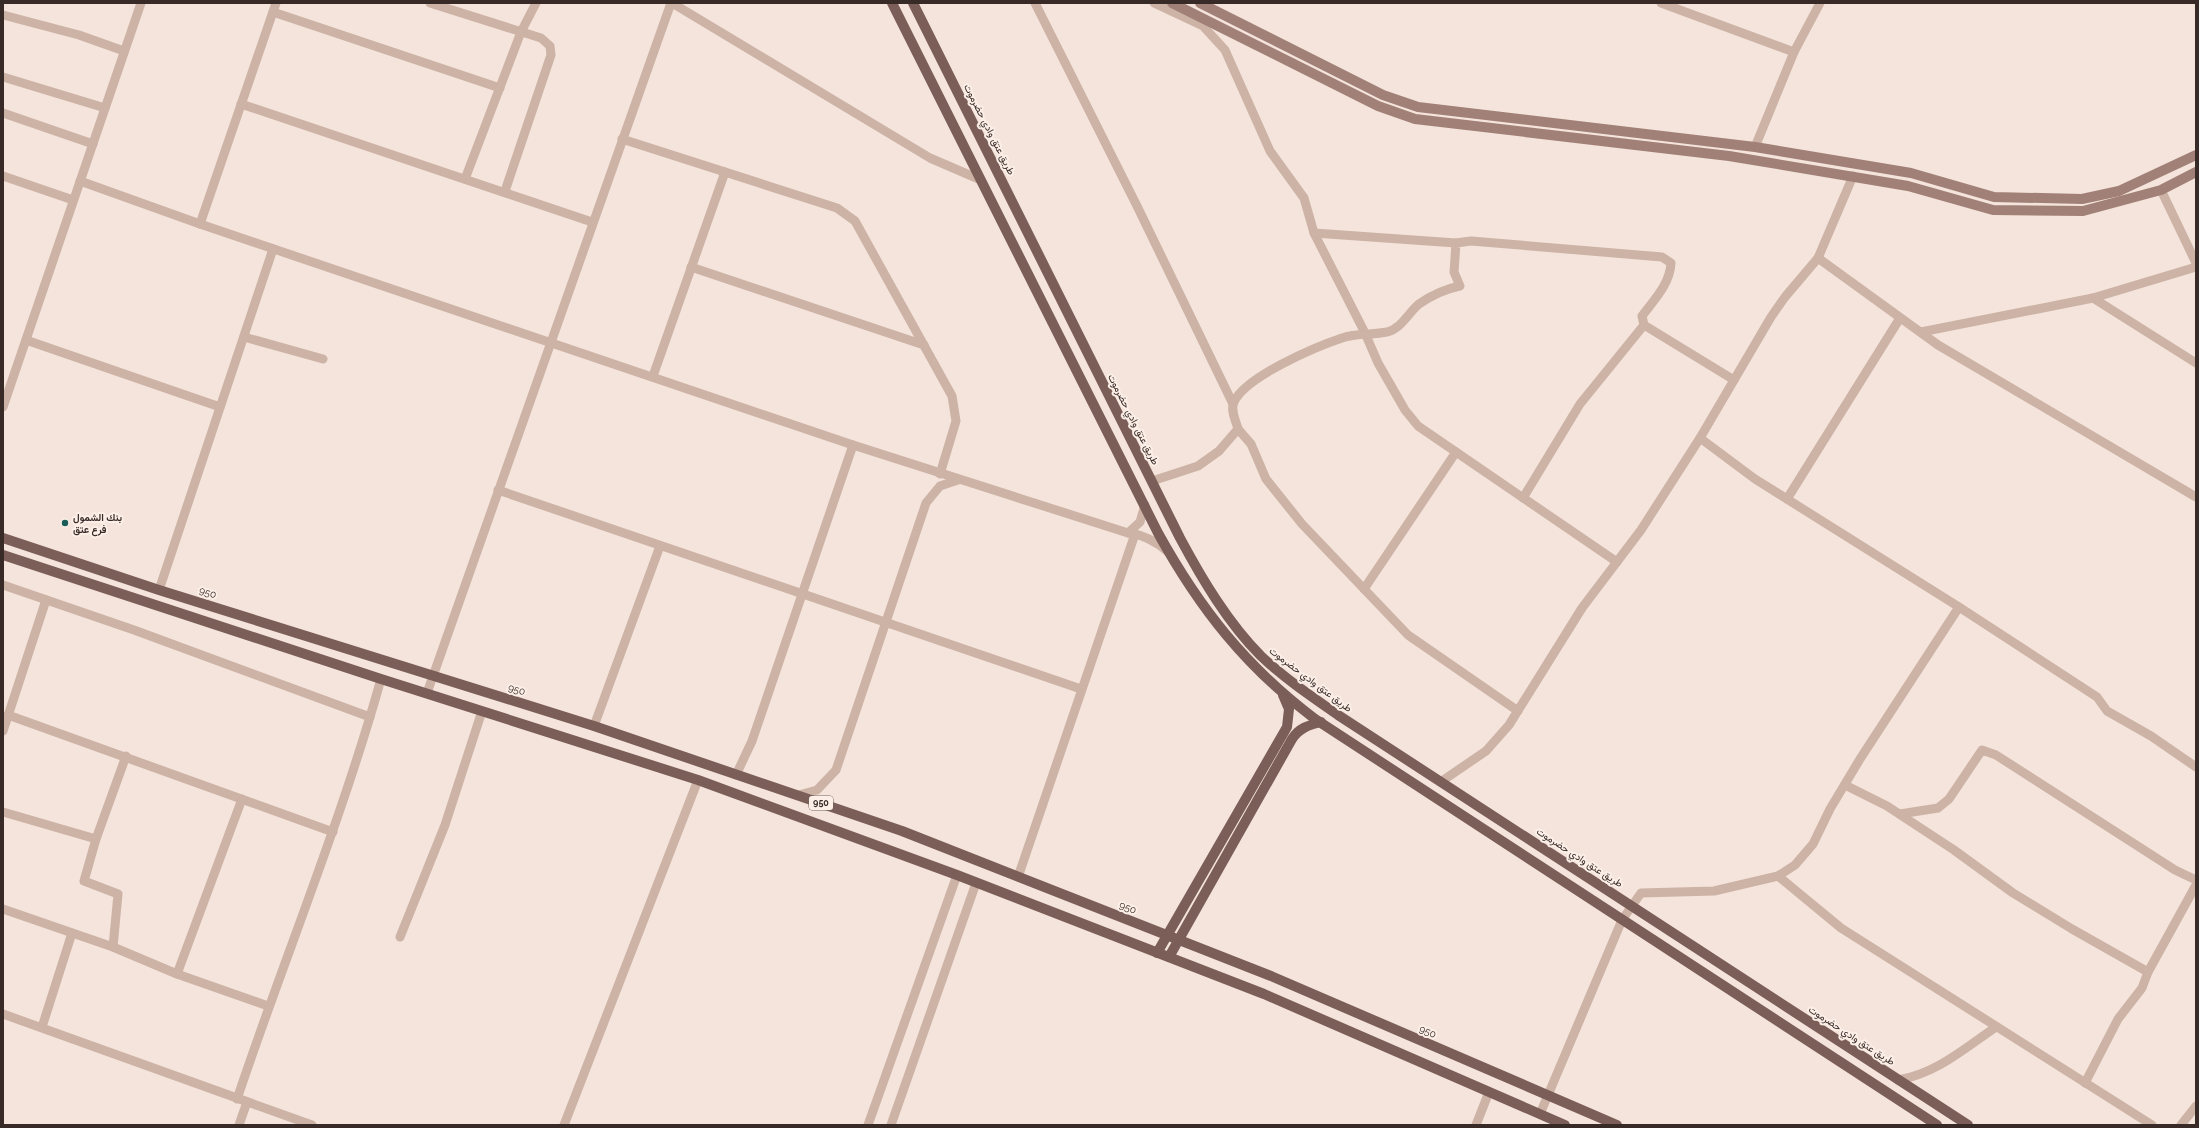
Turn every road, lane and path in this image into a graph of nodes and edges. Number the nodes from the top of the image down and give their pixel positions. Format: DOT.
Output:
graph roads {
  1 [pos="140,3"];
  2 [pos="430,3"];
  3 [pos="536,3"];
  4 [pos="671,3"];
  5 [pos="892,3"];
  6 [pos="913,3"];
  7 [pos="1035,3"];
  8 [pos="1154,3"];
  9 [pos="1172,3"];
  10 [pos="1200,3"];
  11 [pos="1661,3"];
  12 [pos="1820,3"];
  13 [pos="274,7"];
  14 [pos="3,15"];
  15 [pos="521,32"];
  16 [pos="124,51"];
  17 [pos="1794,52"];
  18 [pos="3,77"];
  19 [pos="500,88"];
  20 [pos="241,104"];
  21 [pos="105,108"];
  22 [pos="3,114"];
  23 [pos="622,139"];
  24 [pos="92,144"];
  25 [pos="1755,147"];
  26 [pos="2196,155"];
  27 [pos="724,172"];
  28 [pos="2196,172"];
  29 [pos="3,176"];
  30 [pos="1853,176"];
  31 [pos="465,179"];
  32 [pos="981,180"];
  33 [pos="80,181"];
  34 [pos="2161,190"];
  35 [pos="504,191"];
  36 [pos="73,200"];
  37 [pos="592,222"];
  38 [pos="200,224"];
  39 [pos="1314,233"];
  40 [pos="1456,243"];
  41 [pos="273,249"];
  42 [pos="1818,258"];
  43 [pos="2196,263"];
  44 [pos="692,267"];
  45 [pos="2196,267"];
  46 [pos="2093,298"];
  47 [pos="1900,318"];
  48 [pos="1644,325"];
  49 [pos="1921,332"];
  50 [pos="1365,333"];
  51 [pos="244,337"];
  52 [pos="26,340"];
  53 [pos="550,341"];
  54 [pos="924,345"];
  55 [pos="323,359"];
  56 [pos="2196,363"];
  57 [pos="653,376"];
  58 [pos="1734,380"];
  59 [pos="1233,404"];
  60 [pos="3,407"];
  61 [pos="220,407"];
  62 [pos="1238,429"];
  63 [pos="1700,438"];
  64 [pos="853,445"];
  65 [pos="1456,452"];
  66 [pos="940,474"];
  67 [pos="958,480"];
  68 [pos="1152,481"];
  69 [pos="498,490"];
  70 [pos="2196,497"];
  71 [pos="1523,498"];
  72 [pos="1787,499"];
  73 [pos="1145,505"];
  74 [pos="1132,533"];
  75 [pos="3,538"];
  76 [pos="660,546"];
  77 [pos="1170,554"];
  78 [pos="3,555"];
  79 [pos="1617,562"];
  80 [pos="3,585"];
  81 [pos="1364,589"];
  82 [pos="159,590"];
  83 [pos="801,594"];
  84 [pos="46,600"];
  85 [pos="1959,607"];
  86 [pos="1228,615"];
  87 [pos="886,623"];
  88 [pos="1216,624"];
  89 [pos="433,676"];
  90 [pos="381,679"];
  91 [pos="1081,689"];
  92 [pos="427,693"];
  93 [pos="1282,693"];
  94 [pos="482,710"];
  95 [pos="1518,711"];
  96 [pos="8,715"];
  97 [pos="370,717"];
  98 [pos="1321,722"];
  99 [pos="594,726"];
  100 [pos="3,731"];
  101 [pos="126,756"];
  102 [pos="2196,767"];
  103 [pos="736,775"];
  104 [pos="698,780"];
  105 [pos="1442,781"];
  106 [pos="1845,785"];
  107 [pos="799,795"];
  108 [pos="242,799"];
  109 [pos="3,812"];
  110 [pos="1900,814"];
  111 [pos="333,832"];
  112 [pos="96,839"];
  113 [pos="957,875"];
  114 [pos="1778,876"];
  115 [pos="1018,877"];
  116 [pos="2196,880"];
  117 [pos="976,883"];
  118 [pos="2196,886"];
  119 [pos="1632,905"];
  120 [pos="3,909"];
  121 [pos="1622,920"];
  122 [pos="72,933"];
  123 [pos="1167,935"];
  124 [pos="400,937"];
  125 [pos="1179,940"];
  126 [pos="113,947"];
  127 [pos="1157,953"];
  128 [pos="1169,957"];
  129 [pos="2148,972"];
  130 [pos="177,974"];
  131 [pos="268,1006"];
  132 [pos="3,1014"];
  133 [pos="42,1027"];
  134 [pos="1996,1027"];
  135 [pos="1898,1080"];
  136 [pos="2085,1083"];
  137 [pos="1489,1092"];
  138 [pos="1549,1096"];
  139 [pos="237,1099"];
  140 [pos="247,1102"];
  141 [pos="2196,1106"];
  142 [pos="1540,1114"];
  143 [pos="239,1125"];
  144 [pos="312,1125"];
  145 [pos="564,1125"];
  146 [pos="868,1125"];
  147 [pos="891,1125"];
  148 [pos="1476,1125"];
  149 [pos="1565,1125"];
  150 [pos="1617,1125"];
  151 [pos="1938,1125"];
  152 [pos="1968,1125"];
  153 [pos="2152,1125"];
  154 [pos="2181,1125"];
  1 -- 16 [label="street"];
  2 -- 15 [label="street"];
  3 -- 15 [label="street"];
  4 -- 23 [label="street"];
  4 -- 32 [label="street"];
  5 -- 32 [label="main road"];
  6 -- 68 [label="main road, طريق عتق وادي حضرموت"];
  7 -- 59 [label="street"];
  8 -- 39 [label="street"];
  9 -- 30 [label="street"];
  10 -- 25 [label="street"];
  11 -- 17 [label="street"];
  12 -- 17 [label="street"];
  13 -- 19 [label="street"];
  13 -- 20 [label="street"];
  14 -- 16 [label="street"];
  15 -- 19 [label="street"];
  15 -- 35 [label="street"];
  16 -- 21 [label="street"];
  17 -- 25 [label="street"];
  18 -- 21 [label="street"];
  19 -- 31 [label="street"];
  20 -- 31 [label="street"];
  20 -- 38 [label="street"];
  21 -- 24 [label="street"];
  22 -- 24 [label="street"];
  23 -- 27 [label="street"];
  23 -- 37 [label="street"];
  24 -- 33 [label="street"];
  25 -- 26 [label="street"];
  27 -- 44 [label="street"];
  27 -- 54 [label="street"];
  28 -- 34 [label="street"];
  29 -- 36 [label="street"];
  30 -- 34 [label="street"];
  30 -- 42 [label="street"];
  31 -- 35 [label="street"];
  32 -- 73 [label="main road"];
  33 -- 36 [label="street"];
  33 -- 38 [label="street"];
  34 -- 43 [label="street"];
  35 -- 37 [label="street"];
  36 -- 52 [label="street"];
  37 -- 53 [label="street"];
  38 -- 41 [label="street"];
  39 -- 40 [label="street"];
  39 -- 50 [label="street"];
  40 -- 48 [label="street"];
  40 -- 50 [label="street"];
  41 -- 51 [label="street"];
  41 -- 53 [label="street"];
  42 -- 47 [label="street"];
  42 -- 58 [label="street"];
  44 -- 54 [label="street"];
  44 -- 57 [label="street"];
  45 -- 46 [label="street"];
  46 -- 49 [label="street"];
  46 -- 56 [label="street"];
  47 -- 49 [label="street"];
  47 -- 72 [label="street"];
  48 -- 58 [label="street"];
  48 -- 71 [label="street"];
  49 -- 70 [label="street"];
  50 -- 59 [label="street"];
  50 -- 65 [label="street"];
  51 -- 55 [label="street"];
  51 -- 61 [label="street"];
  52 -- 60 [label="street"];
  52 -- 61 [label="street"];
  53 -- 57 [label="street"];
  53 -- 69 [label="street"];
  54 -- 66 [label="street"];
  57 -- 64 [label="street"];
  58 -- 63 [label="street"];
  59 -- 62 [label="street"];
  61 -- 82 [label="street"];
  62 -- 68 [label="street"];
  62 -- 81 [label="street"];
  63 -- 72 [label="street"];
  63 -- 79 [label="street"];
  64 -- 66 [label="street"];
  64 -- 83 [label="street"];
  65 -- 71 [label="street"];
  65 -- 81 [label="street"];
  66 -- 67 [label="street"];
  67 -- 74 [label="street"];
  67 -- 87 [label="street"];
  68 -- 86 [label="main road, طريق عتق وادي حضرموت"];
  69 -- 76 [label="street"];
  69 -- 89 [label="street"];
  71 -- 79 [label="street"];
  72 -- 85 [label="street"];
  73 -- 74 [label="street"];
  73 -- 77 [label="main road"];
  74 -- 77 [label="street"];
  74 -- 91 [label="street"];
  75 -- 82 [label="main road, 950 / 950"];
  76 -- 83 [label="street"];
  76 -- 99 [label="street"];
  77 -- 88 [label="main road"];
  78 -- 90 [label="main road, 950"];
  79 -- 95 [label="street"];
  80 -- 84 [label="street"];
  81 -- 95 [label="street"];
  82 -- 89 [label="main road, 950 / 950"];
  83 -- 87 [label="street"];
  83 -- 103 [label="street"];
  84 -- 96 [label="street"];
  84 -- 97 [label="street"];
  85 -- 102 [label="street"];
  85 -- 106 [label="street"];
  86 -- 88 [label="main road"];
  86 -- 105 [label="main road, طريق عتق وادي حضرموت"];
  87 -- 91 [label="street"];
  87 -- 107 [label="street"];
  88 -- 93 [label="main road"];
  89 -- 92 [label="street"];
  89 -- 99 [label="main road, 950 / 950"];
  90 -- 92 [label="main road, 950"];
  90 -- 97 [label="street"];
  91 -- 115 [label="street"];
  92 -- 94 [label="main road, 950"];
  93 -- 98 [label="main road"];
  93 -- 123 [label="main road"];
  94 -- 104 [label="main road, 950"];
  94 -- 124 [label="street"];
  95 -- 105 [label="street"];
  96 -- 100 [label="street"];
  96 -- 101 [label="street"];
  97 -- 111 [label="street"];
  98 -- 121 [label="main road"];
  98 -- 125 [label="main road"];
  99 -- 103 [label="main road, 950 / 950"];
  101 -- 108 [label="street"];
  101 -- 112 [label="street"];
  103 -- 107 [label="main road, 950 / 950"];
  104 -- 113 [label="main road, 950"];
  104 -- 145 [label="street"];
  105 -- 119 [label="main road, طريق عتق وادي حضرموت"];
  106 -- 110 [label="street"];
  106 -- 114 [label="street"];
  107 -- 115 [label="main road, 950 / 950"];
  108 -- 111 [label="street"];
  108 -- 130 [label="street"];
  109 -- 112 [label="street"];
  110 -- 116 [label="street"];
  110 -- 129 [label="street"];
  111 -- 131 [label="street"];
  112 -- 126 [label="street"];
  113 -- 117 [label="main road, 950"];
  113 -- 146 [label="street"];
  114 -- 119 [label="street"];
  114 -- 134 [label="street"];
  115 -- 123 [label="main road, 950 / 950"];
  117 -- 127 [label="main road, 950"];
  117 -- 147 [label="street"];
  118 -- 129 [label="street"];
  119 -- 121 [label="street"];
  119 -- 135 [label="main road, طريق عتق وادي حضرموت"];
  120 -- 122 [label="street"];
  121 -- 138 [label="street"];
  121 -- 151 [label="main road"];
  122 -- 126 [label="street"];
  122 -- 133 [label="street"];
  123 -- 125 [label="main road, 950 / 950"];
  123 -- 127 [label="main road"];
  125 -- 128 [label="main road"];
  125 -- 138 [label="main road, 950 / 950"];
  126 -- 130 [label="street"];
  127 -- 128 [label="main road, 950"];
  128 -- 137 [label="main road, 950"];
  129 -- 136 [label="street"];
  130 -- 131 [label="street"];
  131 -- 139 [label="street"];
  132 -- 133 [label="street"];
  133 -- 139 [label="street"];
  134 -- 135 [label="street"];
  134 -- 136 [label="street"];
  135 -- 152 [label="main road, طريق عتق وادي حضرموت"];
  136 -- 153 [label="street"];
  137 -- 142 [label="main road, 950"];
  137 -- 148 [label="street"];
  138 -- 142 [label="street"];
  138 -- 150 [label="main road, 950 / 950"];
  139 -- 140 [label="street"];
  140 -- 143 [label="street"];
  140 -- 144 [label="street"];
  141 -- 154 [label="street"];
  142 -- 149 [label="main road, 950"];
}
